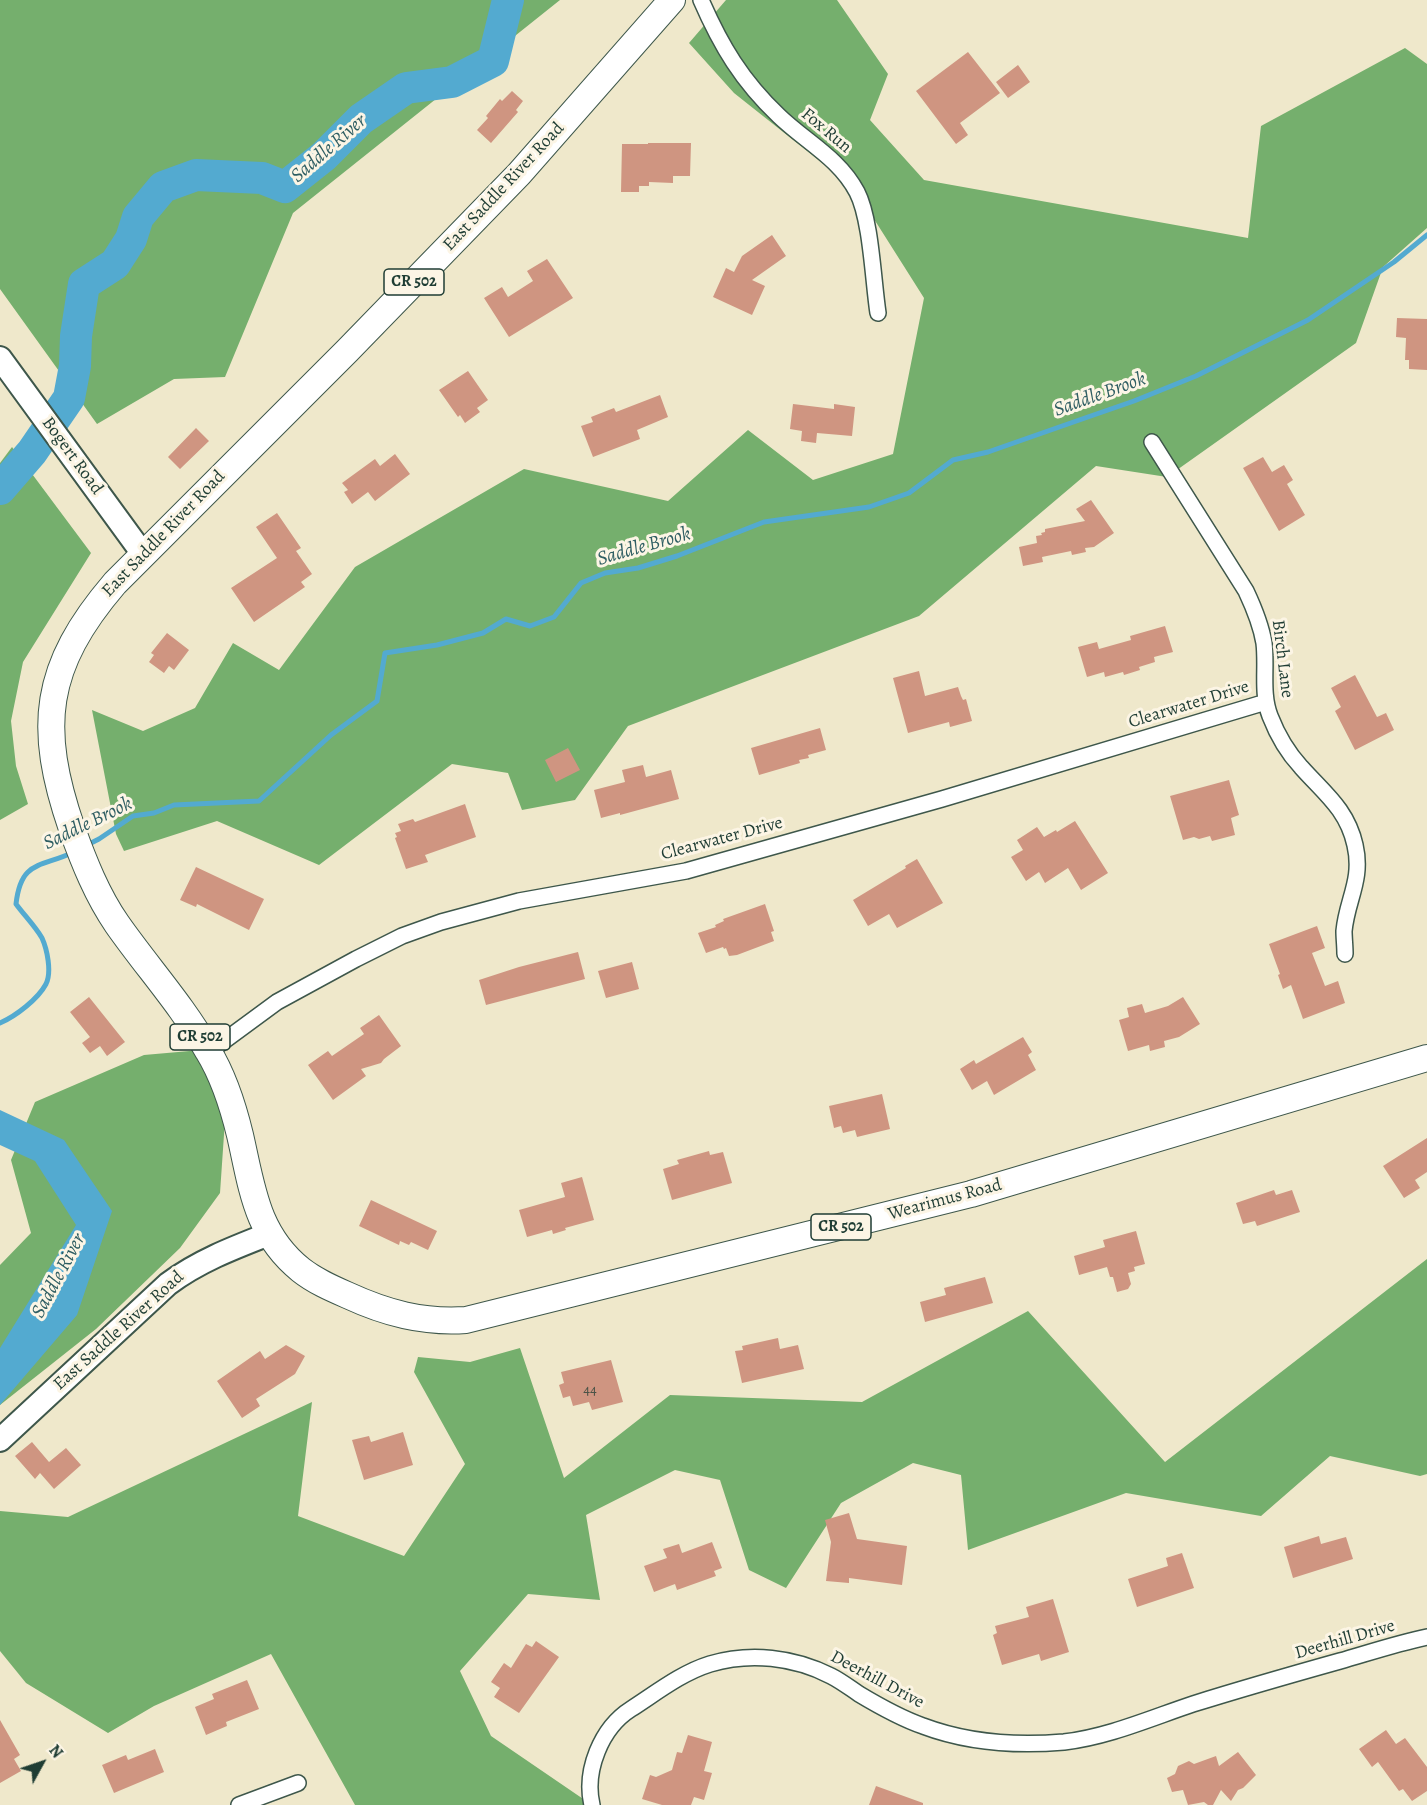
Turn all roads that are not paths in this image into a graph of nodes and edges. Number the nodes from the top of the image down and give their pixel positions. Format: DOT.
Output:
graph roads {
  1 [pos="672,0"];
  2 [pos="701,0"];
  3 [pos="878,313"];
  4 [pos="0,358"];
  5 [pos="1152,442"];
  6 [pos="143,554"];
  7 [pos="1266,702"];
  8 [pos="1346,954"];
  9 [pos="209,1052"];
  10 [pos="1427,1058"];
  11 [pos="269,1234"];
  12 [pos="0,1440"];
  13 [pos="1427,1637"];
  14 [pos="298,1783"];
  15 [pos="238,1805"];
  16 [pos="592,1805"];
  1 -- 6 [label="main road, East Saddle River Road / CR 502"];
  2 -- 3 [label="street, Fox Run"];
  4 -- 6 [label="main road, Bogert Road"];
  5 -- 7 [label="street, Birch Lane"];
  6 -- 9 [label="main road, East Saddle River Road / CR 502"];
  7 -- 8 [label="street, Birch Lane"];
  7 -- 9 [label="street, Clearwater Drive"];
  9 -- 11 [label="main road, East Saddle River Road / CR 502"];
  10 -- 11 [label="main road, Wearimus Road / CR 502"];
  11 -- 12 [label="main road, East Saddle River Road"];
  13 -- 16 [label="street, Deerhill Drive"];
  14 -- 15 [label="street"];
}
